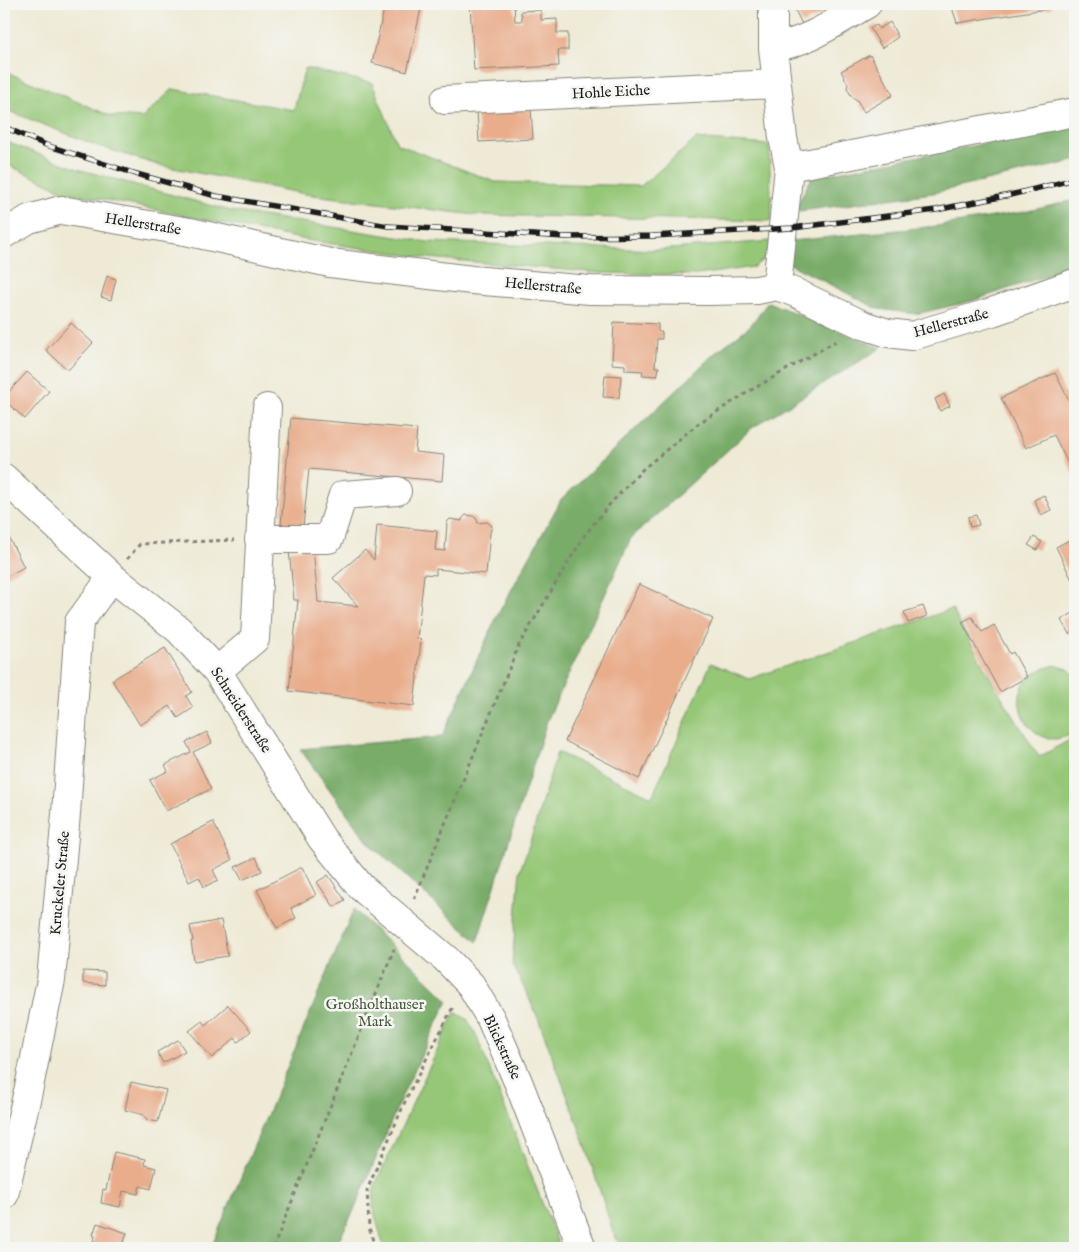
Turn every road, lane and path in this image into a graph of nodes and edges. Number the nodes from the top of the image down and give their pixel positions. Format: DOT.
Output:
graph roads {
  1 [pos="773,4"];
  2 [pos="867,4"];
  3 [pos="773,48"];
  4 [pos="777,84"];
  5 [pos="445,100"];
  6 [pos="1075,112"];
  7 [pos="790,167"];
  8 [pos="4,234"];
  9 [pos="1075,283"];
  10 [pos="777,286"];
  11 [pos="863,325"];
  12 [pos="267,408"];
  13 [pos="4,478"];
  14 [pos="397,491"];
  15 [pos="259,539"];
  16 [pos="112,577"];
  17 [pos="218,671"];
  18 [pos="361,887"];
  19 [pos="411,907"];
  20 [pos="396,944"];
  21 [pos="471,985"];
  22 [pos="4,1195"];
  23 [pos="273,1248"];
  24 [pos="375,1248"];
  25 [pos="582,1248"];
  1 -- 3 [label="street"];
  2 -- 3 [label="street"];
  3 -- 4 [label="street"];
  4 -- 5 [label="street, Hohle Eiche"];
  4 -- 7 [label="street"];
  6 -- 7 [label="street"];
  7 -- 10 [label="street"];
  8 -- 10 [label="street, Hellerstraße"];
  9 -- 11 [label="street, Hellerstraße"];
  10 -- 11 [label="street, Hellerstraße"];
  11 -- 19 [label="path"];
  12 -- 15 [label="street"];
  13 -- 16 [label="street, Schneiderstraße"];
  14 -- 15 [label="street"];
  15 -- 16 [label="path"];
  15 -- 17 [label="street"];
  16 -- 17 [label="street, Schneiderstraße"];
  16 -- 22 [label="street, Kruckeler Straße"];
  17 -- 18 [label="street, Schneiderstraße"];
  18 -- 21 [label="street, Blickstraße, bridge"];
  20 -- 23 [label="path"];
  21 -- 24 [label="path"];
  21 -- 25 [label="street, Blickstraße"];
}
